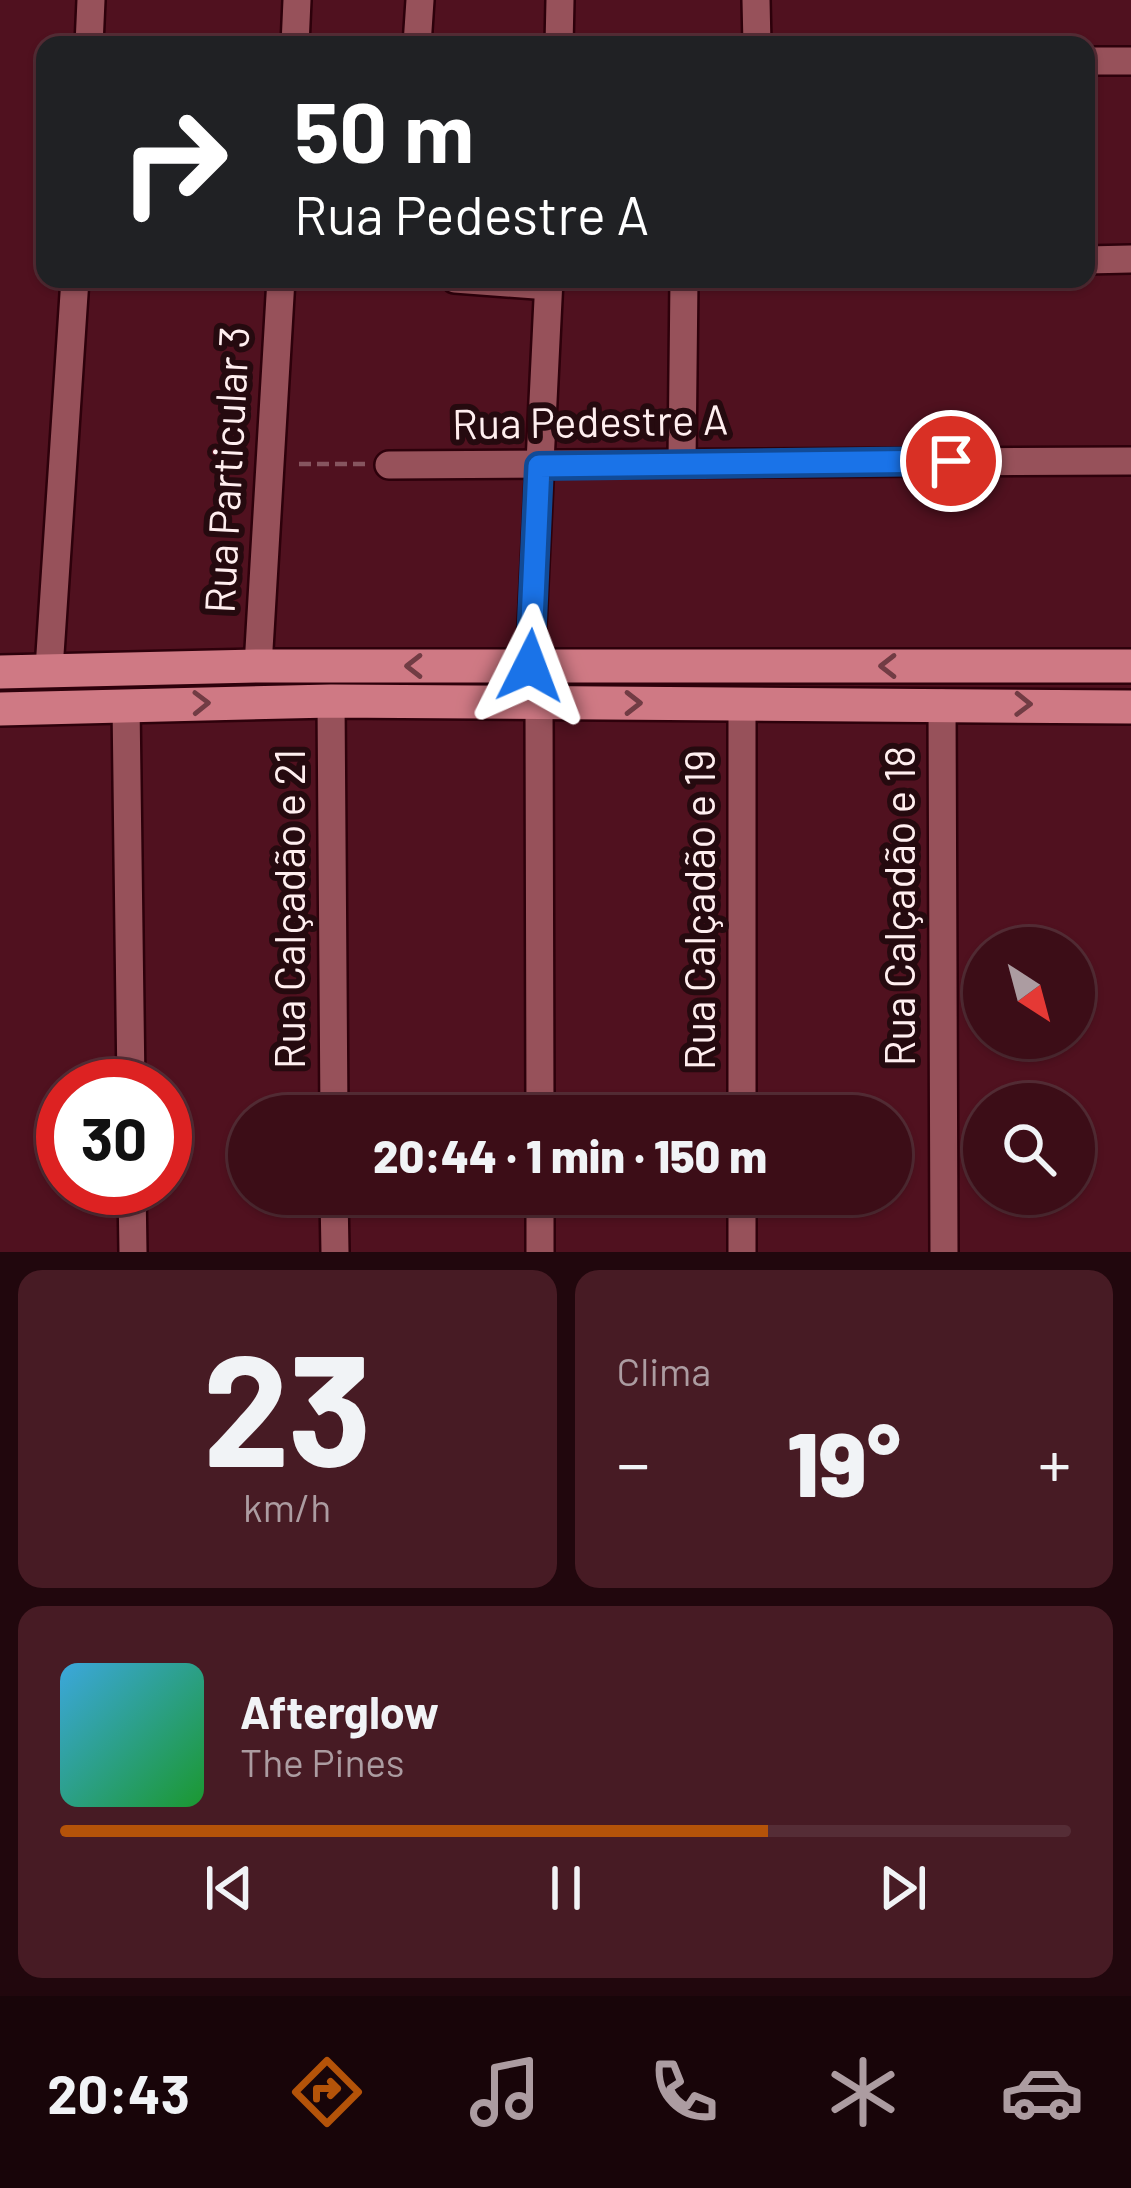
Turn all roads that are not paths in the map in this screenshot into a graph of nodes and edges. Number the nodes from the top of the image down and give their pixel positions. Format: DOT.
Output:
graph roads {
  1 [pos="92,0"];
  2 [pos="297,0"];
  3 [pos="420,0"];
  4 [pos="560,0"];
  5 [pos="755,0"];
  6 [pos="90,36"];
  7 [pos="295,36"];
  8 [pos="418,36"];
  9 [pos="559,36"];
  10 [pos="757,36"];
  11 [pos="1131,61"];
  12 [pos="1095,62"];
  13 [pos="1131,259"];
  14 [pos="1095,260"];
  15 [pos="74,288"];
  16 [pos="280,288"];
  17 [pos="549,288"];
  18 [pos="684,288"];
  19 [pos="1131,460"];
  20 [pos="682,462"];
  21 [pos="389,465"];
  22 [pos="539,466"];
  23 [pos="258,666"];
  24 [pos="530,666"];
  25 [pos="1131,666"];
  26 [pos="49,669"];
  27 [pos="0,672"];
  28 [pos="331,701"];
  29 [pos="539,702"];
  30 [pos="742,703"];
  31 [pos="942,703"];
  32 [pos="126,704"];
  33 [pos="1131,707"];
  34 [pos="0,709"];
  35 [pos="130,1059"];
  36 [pos="334,1095"];
  37 [pos="540,1095"];
  38 [pos="742,1095"];
  39 [pos="132,1215"];
  40 [pos="334,1215"];
  41 [pos="540,1215"];
  42 [pos="742,1215"];
  43 [pos="133,1252"];
  44 [pos="334,1252"];
  45 [pos="540,1252"];
  46 [pos="742,1252"];
  47 [pos="944,1252"];
  1 -- 6 [label="street"];
  2 -- 7 [label="street"];
  3 -- 8 [label="street"];
  4 -- 9 [label="street"];
  5 -- 10 [label="street"];
  11 -- 12 [label="street"];
  13 -- 14 [label="street"];
  15 -- 26 [label="street"];
  16 -- 23 [label="street, Rua Particular 3"];
  17 -- 22 [label="street"];
  18 -- 20 [label="street"];
  19 -- 20 [label="street, Rua Pedestre A"];
  20 -- 22 [label="street, Rua Pedestre A"];
  21 -- 22 [label="street, Rua Pedestre A"];
  22 -- 24 [label="street"];
  24 -- 23 [label="main road, one-way"];
  23 -- 26 [label="main road"];
  25 -- 24 [label="main road, one-way"];
  26 -- 27 [label="main road"];
  28 -- 29 [label="main road"];
  32 -- 28 [label="main road, one-way"];
  28 -- 36 [label="street, Rua Calçadão e 21"];
  29 -- 30 [label="main road, one-way"];
  29 -- 37 [label="street"];
  30 -- 31 [label="main road"];
  30 -- 38 [label="street, Rua Calçadão e 19"];
  31 -- 33 [label="main road, one-way"];
  31 -- 47 [label="street, Rua Calçadão e 18"];
  32 -- 34 [label="main road"];
  32 -- 35 [label="street"];
  39 -- 43 [label="street"];
  40 -- 44 [label="street"];
  41 -- 45 [label="street"];
  42 -- 46 [label="street"];
}
